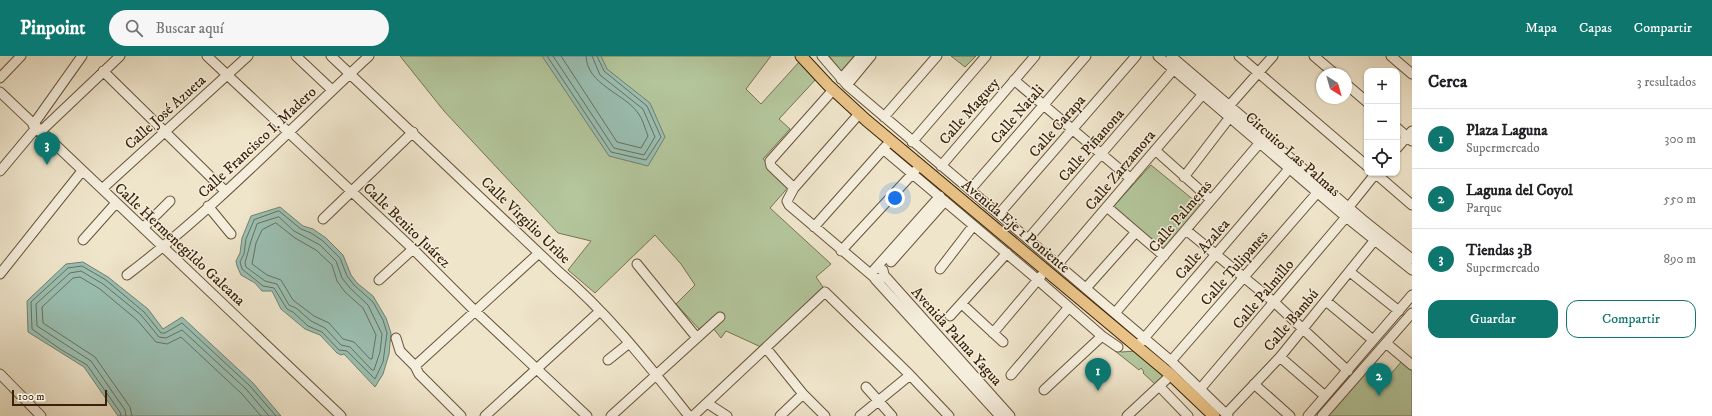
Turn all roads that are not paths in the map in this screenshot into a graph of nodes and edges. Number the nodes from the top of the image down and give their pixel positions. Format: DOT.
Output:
graph roads {
  1 [pos="21,56"];
  2 [pos="82,56"];
  3 [pos="120,56"];
  4 [pos="207,56"];
  5 [pos="248,56"];
  6 [pos="296,56"];
  7 [pos="331,56"];
  8 [pos="369,56"];
  9 [pos="801,56"];
  10 [pos="822,56"];
  11 [pos="861,56"];
  12 [pos="871,56"];
  13 [pos="937,56"];
  14 [pos="986,56"];
  15 [pos="1035,56"];
  16 [pos="1086,56"];
  17 [pos="1136,56"];
  18 [pos="1158,56"];
  19 [pos="1171,56"];
  20 [pos="1239,56"];
  21 [pos="1273,56"];
  22 [pos="1314,56"];
  23 [pos="1391,56"];
  24 [pos="1328,68"];
  25 [pos="1174,69"];
  26 [pos="104,71"];
  27 [pos="1258,72"];
  28 [pos="350,73"];
  29 [pos="1412,74"];
  30 [pos="227,75"];
  31 [pos="0,78"];
  32 [pos="1014,80"];
  33 [pos="844,82"];
  34 [pos="1352,89"];
  35 [pos="332,90"];
  36 [pos="833,90"];
  37 [pos="1203,94"];
  38 [pos="2,97"];
  39 [pos="1364,99"];
  40 [pos="1043,104"];
  41 [pos="1229,106"];
  42 [pos="859,114"];
  43 [pos="884,117"];
  44 [pos="1230,117"];
  45 [pos="36,128"];
  46 [pos="1072,129"];
  47 [pos="1400,130"];
  48 [pos="166,131"];
  49 [pos="289,132"];
  50 [pos="413,132"];
  51 [pos="1410,136"];
  52 [pos="890,140"];
  53 [pos="1262,140"];
  54 [pos="912,142"];
  55 [pos="1400,145"];
  56 [pos="883,149"];
  57 [pos="1155,150"];
  58 [pos="1101,154"];
  59 [pos="1364,163"];
  60 [pos="920,166"];
  61 [pos="941,166"];
  62 [pos="1289,169"];
  63 [pos="0,171"];
  64 [pos="82,172"];
  65 [pos="912,174"];
  66 [pos="1184,176"];
  67 [pos="1374,176"];
  68 [pos="1379,176"];
  69 [pos="1131,179"];
  70 [pos="930,181"];
  71 [pos="794,188"];
  72 [pos="102,189"];
  73 [pos="970,190"];
  74 [pos="225,191"];
  75 [pos="352,191"];
  76 [pos="1317,193"];
  77 [pos="943,198"];
  78 [pos="1211,200"];
  79 [pos="170,201"];
  80 [pos="116,202"];
  81 [pos="1412,205"];
  82 [pos="208,206"];
  83 [pos="1107,207"];
  84 [pos="1348,208"];
  85 [pos="999,214"];
  86 [pos="1346,218"];
  87 [pos="323,219"];
  88 [pos="974,226"];
  89 [pos="814,227"];
  90 [pos="143,228"];
  91 [pos="1186,230"];
  92 [pos="1136,232"];
  93 [pos="232,234"];
  94 [pos="1028,239"];
  95 [pos="82,240"];
  96 [pos="1374,241"];
  97 [pos="163,247"];
  98 [pos="413,249"];
  99 [pos="841,251"];
  100 [pos="539,253"];
  101 [pos="1007,253"];
  102 [pos="1216,253"];
  103 [pos="1164,256"];
  104 [pos="1412,259"];
  105 [pos="637,264"];
  106 [pos="1058,264"];
  107 [pos="940,269"];
  108 [pos="1046,269"];
  109 [pos="1412,270"];
  110 [pos="1350,272"];
  111 [pos="879,273"];
  112 [pos="0,274"];
  113 [pos="127,275"];
  114 [pos="1245,278"];
  115 [pos="1038,279"];
  116 [pos="379,280"];
  117 [pos="1086,288"];
  118 [pos="1412,295"];
  119 [pos="1326,301"];
  120 [pos="1274,302"];
  121 [pos="962,304"];
  122 [pos="1069,307"];
  123 [pos="600,311"];
  124 [pos="1399,311"];
  125 [pos="476,312"];
  126 [pos="1115,313"];
  127 [pos="1411,315"];
  128 [pos="950,316"];
  129 [pos="720,317"];
  130 [pos="1302,329"];
  131 [pos="993,333"];
  132 [pos="1102,336"];
  133 [pos="396,338"];
  134 [pos="697,338"];
  135 [pos="1373,340"];
  136 [pos="1003,342"];
  137 [pos="1140,343"];
  138 [pos="1386,343"];
  139 [pos="628,344"];
  140 [pos="1118,347"];
  141 [pos="766,348"];
  142 [pos="1280,357"];
  143 [pos="608,360"];
  144 [pos="1171,361"];
  145 [pos="1412,365"];
  146 [pos="415,366"];
  147 [pos="538,369"];
  148 [pos="0,374"];
  149 [pos="1345,374"];
  150 [pos="656,375"];
  151 [pos="910,375"];
  152 [pos="1011,375"];
  153 [pos="1171,375"];
  154 [pos="1254,384"];
  155 [pos="1350,384"];
  156 [pos="866,386"];
  157 [pos="1160,386"];
  158 [pos="1201,388"];
  159 [pos="1044,390"];
  160 [pos="804,394"];
  161 [pos="1325,396"];
  162 [pos="878,401"];
  163 [pos="707,404"];
  164 [pos="1227,415"];
  165 [pos="41,416"];
  166 [pos="341,416"];
  167 [pos="461,416"];
  168 [pos="484,416"];
  169 [pos="587,416"];
  170 [pos="611,416"];
  171 [pos="689,416"];
  172 [pos="693,416"];
  173 [pos="727,416"];
  174 [pos="780,416"];
  175 [pos="825,416"];
  176 [pos="860,416"];
  177 [pos="892,416"];
  178 [pos="949,416"];
  179 [pos="1006,416"];
  180 [pos="1127,416"];
  181 [pos="1188,416"];
  182 [pos="1214,416"];
  183 [pos="1290,416"];
  184 [pos="1308,416"];
  185 [pos="1322,416"];
  1 -- 31 [label="street"];
  2 -- 45 [label="street"];
  3 -- 26 [label="street"];
  4 -- 30 [label="street, Calle Benito Juárez"];
  5 -- 30 [label="street, Calle José Azueta"];
  6 -- 35 [label="street"];
  7 -- 28 [label="street, Calle Virgilio Uribe"];
  8 -- 28 [label="street, Calle Francisco I. Madero"];
  9 -- 36 [label="main road, Avenida Eje 1 Poniente"];
  10 -- 33 [label="street, Avenida Eje 1 Poniente"];
  11 -- 33 [label="street"];
  12 -- 33 [label="street"];
  13 -- 43 [label="street"];
  14 -- 54 [label="street"];
  15 -- 32 [label="street, Calle Maguey"];
  16 -- 40 [label="street, Calle Natali"];
  17 -- 46 [label="street, Calle Carapa"];
  18 -- 25 [label="street, Circuito Las Palmas"];
  19 -- 41 [label="street, Circuito Las Palmas"];
  20 -- 27 [label="street"];
  21 -- 27 [label="street"];
  22 -- 24 [label="street"];
  23 -- 29 [label="street"];
  25 -- 37 [label="street, Circuito Las Palmas"];
  25 -- 58 [label="street, Calle Piñanona"];
  26 -- 45 [label="street"];
  26 -- 48 [label="street"];
  27 -- 41 [label="street"];
  27 -- 59 [label="street"];
  28 -- 35 [label="street, Calle Francisco I. Madero"];
  28 -- 50 [label="street, Calle Virgilio Uribe"];
  30 -- 48 [label="street, Calle José Azueta"];
  30 -- 49 [label="street, Calle Benito Juárez"];
  32 -- 40 [label="street"];
  32 -- 61 [label="street, Calle Maguey"];
  33 -- 43 [label="street, Avenida Eje 1 Poniente"];
  34 -- 39 [label="street"];
  35 -- 49 [label="street, Calle Francisco I. Madero"];
  36 -- 42 [label="main road, Avenida Eje 1 Poniente"];
  36 -- 71 [label="street"];
  37 -- 44 [label="street, Circuito Las Palmas"];
  37 -- 57 [label="street, Calle Zarzamora"];
  38 -- 45 [label="street, Calle Hermenegildo Galeana"];
  40 -- 46 [label="street"];
  40 -- 73 [label="street, Calle Natali"];
  41 -- 53 [label="street, Circuito Las Palmas"];
  42 -- 52 [label="main road, Avenida Eje 1 Poniente"];
  42 -- 71 [label="street"];
  43 -- 54 [label="street, Avenida Eje 1 Poniente"];
  44 -- 53 [label="street, Circuito Las Palmas"];
  44 -- 66 [label="street"];
  45 -- 63 [label="street"];
  45 -- 64 [label="street, Calle Hermenegildo Galeana"];
  46 -- 58 [label="street"];
  46 -- 85 [label="street, Calle Carapa"];
  47 -- 51 [label="street"];
  48 -- 72 [label="street, Calle José Azueta"];
  48 -- 74 [label="street"];
  49 -- 74 [label="street, Calle Francisco I. Madero"];
  49 -- 75 [label="street, Calle Benito Juárez"];
  50 -- 75 [label="street"];
  50 -- 100 [label="street, Calle Virgilio Uribe"];
  51 -- 55 [label="street"];
  52 -- 56 [label="street"];
  52 -- 60 [label="main road, Avenida Eje 1 Poniente"];
  53 -- 62 [label="street, Circuito Las Palmas"];
  53 -- 78 [label="street, Calle Palmeras"];
  53 -- 84 [label="street, Circuito Las Palmas"];
  54 -- 61 [label="street, Avenida Eje 1 Poniente"];
  56 -- 65 [label="street, Avenida Eje 1 Poniente"];
  56 -- 89 [label="street"];
  57 -- 66 [label="street"];
  57 -- 69 [label="street, Calle Zarzamora"];
  58 -- 69 [label="street"];
  58 -- 94 [label="street, Calle Piñanona"];
  60 -- 65 [label="street"];
  60 -- 70 [label="main road, Avenida Eje 1 Poniente"];
  61 -- 73 [label="street, Avenida Eje 1 Poniente"];
  62 -- 76 [label="street, Circuito Las Palmas"];
  62 -- 102 [label="street, Calle Azalea"];
  64 -- 72 [label="street, Calle Hermenegildo Galeana"];
  64 -- 112 [label="street"];
  65 -- 70 [label="street, Avenida Eje 1 Poniente"];
  65 -- 99 [label="street"];
  66 -- 78 [label="street"];
  67 -- 84 [label="street"];
  68 -- 81 [label="street"];
  69 -- 83 [label="street, Calle Zarzamora"];
  70 -- 77 [label="street, Avenida Eje 1 Poniente"];
  70 -- 108 [label="main road, Avenida Eje 1 Poniente"];
  71 -- 89 [label="street, Avenida Palma Yagua"];
  72 -- 80 [label="street, Calle Hermenegildo Galeana"];
  73 -- 85 [label="street, Avenida Eje 1 Poniente"];
  74 -- 82 [label="street, Calle Francisco I. Madero"];
  75 -- 87 [label="street"];
  75 -- 98 [label="street, Calle Benito Juárez"];
  76 -- 86 [label="street, Circuito Las Palmas"];
  76 -- 114 [label="street, Calle Tulipanes"];
  77 -- 88 [label="street, Avenida Eje 1 Poniente"];
  77 -- 111 [label="street"];
  78 -- 91 [label="street, Calle Palmeras"];
  79 -- 90 [label="street"];
  80 -- 90 [label="street, Calle Hermenegildo Galeana"];
  80 -- 95 [label="street"];
  82 -- 93 [label="street"];
  82 -- 97 [label="street, Calle Francisco I. Madero"];
  83 -- 92 [label="street"];
  83 -- 106 [label="street, Calle Zarzamora"];
  84 -- 104 [label="street, Circuito Las Palmas"];
  85 -- 94 [label="street, Avenida Eje 1 Poniente"];
  86 -- 96 [label="street, Circuito Las Palmas"];
  86 -- 120 [label="street, Calle Palmillo"];
  88 -- 101 [label="street, Avenida Eje 1 Poniente"];
  88 -- 107 [label="street"];
  89 -- 99 [label="street, Avenida Palma Yagua"];
  90 -- 97 [label="street, Calle Hermenegildo Galeana"];
  91 -- 102 [label="street"];
  91 -- 103 [label="street, Calle Palmeras"];
  92 -- 103 [label="street"];
  92 -- 117 [label="street"];
  94 -- 106 [label="street, Avenida Eje 1 Poniente"];
  96 -- 109 [label="street, Circuito Las Palmas"];
  96 -- 110 [label="street, Calle Bambú"];
  97 -- 113 [label="street, Calle Francisco I. Madero"];
  97 -- 166 [label="street, Calle Hermenegildo Galeana"];
  98 -- 116 [label="street"];
  98 -- 125 [label="street, Calle Benito Juárez"];
  99 -- 111 [label="street, Avenida Palma Yagua"];
  100 -- 123 [label="street, Calle Virgilio Uribe"];
  100 -- 125 [label="street"];
  101 -- 115 [label="street, Avenida Eje 1 Poniente"];
  101 -- 121 [label="street"];
  102 -- 114 [label="street"];
  102 -- 137 [label="street, Calle Azalea"];
  103 -- 126 [label="street, Calle Palmeras"];
  105 -- 134 [label="street"];
  106 -- 117 [label="street, Avenida Eje 1 Poniente"];
  108 -- 115 [label="street"];
  108 -- 137 [label="main road, Avenida Eje 1 Poniente"];
  110 -- 119 [label="street, Calle Bambú"];
  110 -- 124 [label="street"];
  111 -- 179 [label="street, Avenida Palma Yagua"];
  114 -- 120 [label="street"];
  114 -- 144 [label="street, Calle Tulipanes"];
  115 -- 122 [label="street, Avenida Eje 1 Poniente"];
  115 -- 131 [label="street"];
  117 -- 126 [label="street, Avenida Eje 1 Poniente"];
  118 -- 124 [label="street"];
  119 -- 130 [label="street, Calle Bambú"];
  119 -- 135 [label="street"];
  120 -- 130 [label="street"];
  120 -- 158 [label="street, Calle Palmillo"];
  121 -- 128 [label="street"];
  121 -- 131 [label="street"];
  122 -- 132 [label="street, Avenida Eje 1 Poniente"];
  122 -- 152 [label="street"];
  123 -- 139 [label="street, Calle Virgilio Uribe"];
  123 -- 147 [label="street"];
  124 -- 135 [label="street"];
  125 -- 146 [label="street"];
  125 -- 147 [label="street, Calle Benito Juárez"];
  126 -- 137 [label="street, Avenida Eje 1 Poniente"];
  127 -- 138 [label="street"];
  129 -- 134 [label="street"];
  130 -- 142 [label="street, Calle Bambú"];
  130 -- 149 [label="street"];
  131 -- 136 [label="street"];
  132 -- 140 [label="street, Avenida Eje 1 Poniente"];
  132 -- 159 [label="street"];
  133 -- 146 [label="street"];
  134 -- 150 [label="street"];
  135 -- 149 [label="street"];
  137 -- 144 [label="street, Avenida Eje 1 Poniente"];
  137 -- 153 [label="main road, Avenida Eje 1 Poniente"];
  138 -- 145 [label="street"];
  138 -- 155 [label="street"];
  139 -- 143 [label="street"];
  139 -- 150 [label="street, Calle Virgilio Uribe"];
  141 -- 151 [label="street"];
  141 -- 160 [label="street"];
  141 -- 163 [label="street"];
  142 -- 154 [label="street, Calle Bambú"];
  142 -- 161 [label="street"];
  144 -- 158 [label="street, Avenida Eje 1 Poniente"];
  146 -- 167 [label="street"];
  147 -- 168 [label="street"];
  147 -- 169 [label="street, Calle Benito Juárez"];
  148 -- 165 [label="street"];
  149 -- 155 [label="street"];
  149 -- 161 [label="street"];
  150 -- 170 [label="street"];
  150 -- 171 [label="street, Calle Virgilio Uribe"];
  151 -- 162 [label="street"];
  151 -- 178 [label="street"];
  153 -- 157 [label="street"];
  153 -- 182 [label="main road, Avenida Eje 1 Poniente"];
  154 -- 164 [label="street, Calle Bambú"];
  154 -- 183 [label="street"];
  155 -- 185 [label="street"];
  156 -- 162 [label="street"];
  157 -- 180 [label="street"];
  157 -- 181 [label="street"];
  158 -- 164 [label="street, Avenida Eje 1 Poniente"];
  160 -- 174 [label="street"];
  160 -- 175 [label="street"];
  161 -- 184 [label="street"];
  162 -- 176 [label="street"];
  162 -- 177 [label="street"];
  163 -- 172 [label="street"];
  163 -- 173 [label="street"];
}
